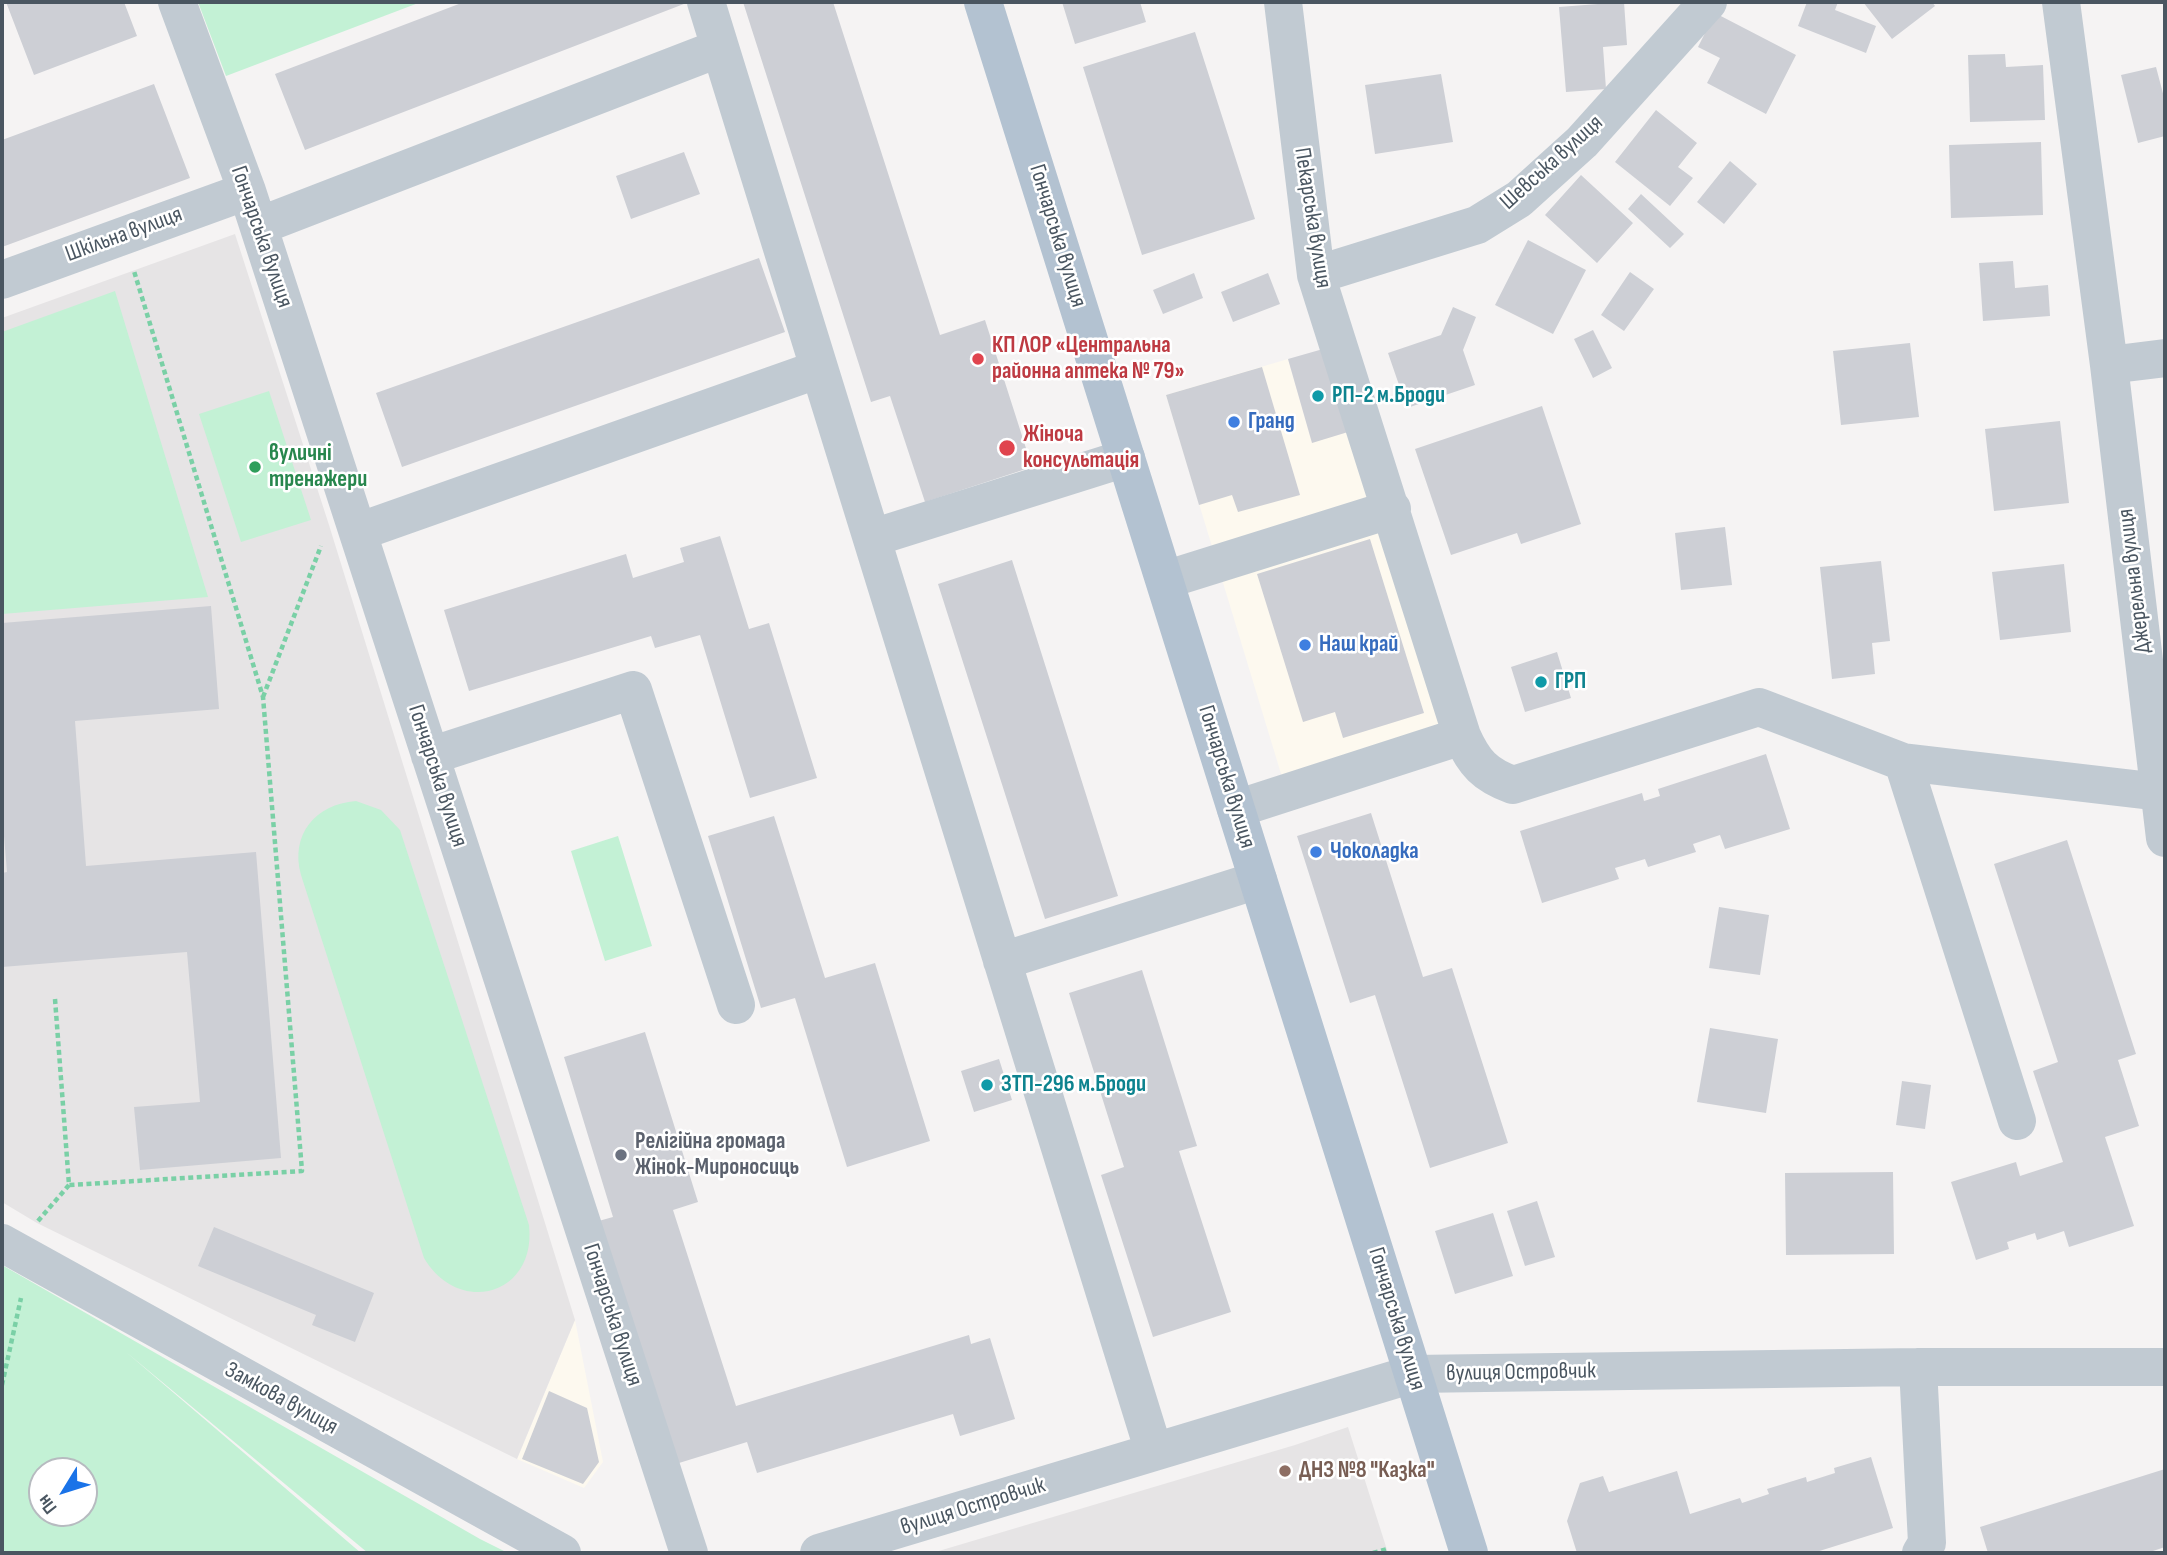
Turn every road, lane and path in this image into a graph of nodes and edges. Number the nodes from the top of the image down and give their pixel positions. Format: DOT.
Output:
graph roads {
  1 [pos="177,2"];
  2 [pos="706,2"];
  3 [pos="983,2"];
  4 [pos="1283,2"];
  5 [pos="1708,2"];
  6 [pos="2061,2"];
  7 [pos="720,48"];
  8 [pos="247,191"];
  9 [pos="259,226"];
  10 [pos="134,270"];
  11 [pos="1316,275"];
  12 [pos="2,280"];
  13 [pos="2165,358"];
  14 [pos="2109,365"];
  15 [pos="819,369"];
  16 [pos="1126,458"];
  17 [pos="1392,509"];
  18 [pos="341,535"];
  19 [pos="872,538"];
  20 [pos="1165,580"];
  21 [pos="263,696"];
  22 [pos="1462,736"];
  23 [pos="430,756"];
  24 [pos="1903,762"];
  25 [pos="2160,792"];
  26 [pos="1237,808"];
  27 [pos="2165,838"];
  28 [pos="1258,880"];
  29 [pos="1002,961"];
  30 [pos="55,999"];
  31 [pos="736,1004"];
  32 [pos="2017,1121"];
  33 [pos="69,1185"];
  34 [pos="15,1251"];
  35 [pos="1919,1367"];
  36 [pos="2165,1367"];
  37 [pos="1413,1374"];
  38 [pos="2,1385"];
  39 [pos="1154,1452"];
  40 [pos="1387,1549"];
  41 [pos="562,1553"];
  42 [pos="690,1553"];
  43 [pos="819,1553"];
  44 [pos="1373,1553"];
  45 [pos="1469,1553"];
  46 [pos="1921,1553"];
  1 -- 8 [label="street, Гончарська вулиця"];
  2 -- 7 [label="street"];
  3 -- 16 [label="main road, Гончарська вулиця"];
  4 -- 11 [label="street, Пекарська вулиця"];
  5 -- 11 [label="street, Шевська вулиця"];
  6 -- 14 [label="street, Джерельна вулиця"];
  7 -- 9 [label="street"];
  7 -- 15 [label="street"];
  8 -- 9 [label="street, Гончарська вулиця"];
  8 -- 12 [label="street, Шкільна вулиця"];
  9 -- 18 [label="street, Гончарська вулиця"];
  10 -- 21 [label="path"];
  11 -- 17 [label="street, Пекарська вулиця"];
  13 -- 14 [label="street"];
  14 -- 25 [label="street, Джерельна вулиця"];
  15 -- 18 [label="street"];
  15 -- 19 [label="street"];
  16 -- 19 [label="street"];
  16 -- 20 [label="main road, Гончарська вулиця"];
  17 -- 20 [label="street"];
  17 -- 22 [label="street, Пекарська вулиця"];
  18 -- 21 [label="path"];
  18 -- 23 [label="street, Гончарська вулиця"];
  19 -- 29 [label="street"];
  20 -- 26 [label="main road, Гончарська вулиця"];
  21 -- 33 [label="path"];
  22 -- 24 [label="street, Пекарська вулиця"];
  22 -- 26 [label="street"];
  23 -- 31 [label="street"];
  23 -- 42 [label="street, Гончарська вулиця"];
  24 -- 25 [label="street, Пекарська вулиця"];
  24 -- 32 [label="street"];
  25 -- 27 [label="street, Джерельна вулиця"];
  26 -- 28 [label="main road, Гончарська вулиця"];
  28 -- 29 [label="street"];
  28 -- 37 [label="main road, Гончарська вулиця"];
  29 -- 39 [label="street"];
  30 -- 33 [label="path"];
  33 -- 34 [label="path"];
  34 -- 38 [label="path"];
  34 -- 41 [label="street, Замкова вулиця"];
  35 -- 36 [label="street, вулиця Островчик"];
  35 -- 37 [label="street, вулиця Островчик"];
  35 -- 46 [label="street"];
  37 -- 39 [label="street, вулиця Островчик"];
  37 -- 45 [label="main road, Гончарська вулиця"];
  39 -- 43 [label="street, вулиця Островчик"];
  40 -- 44 [label="path"];
}
